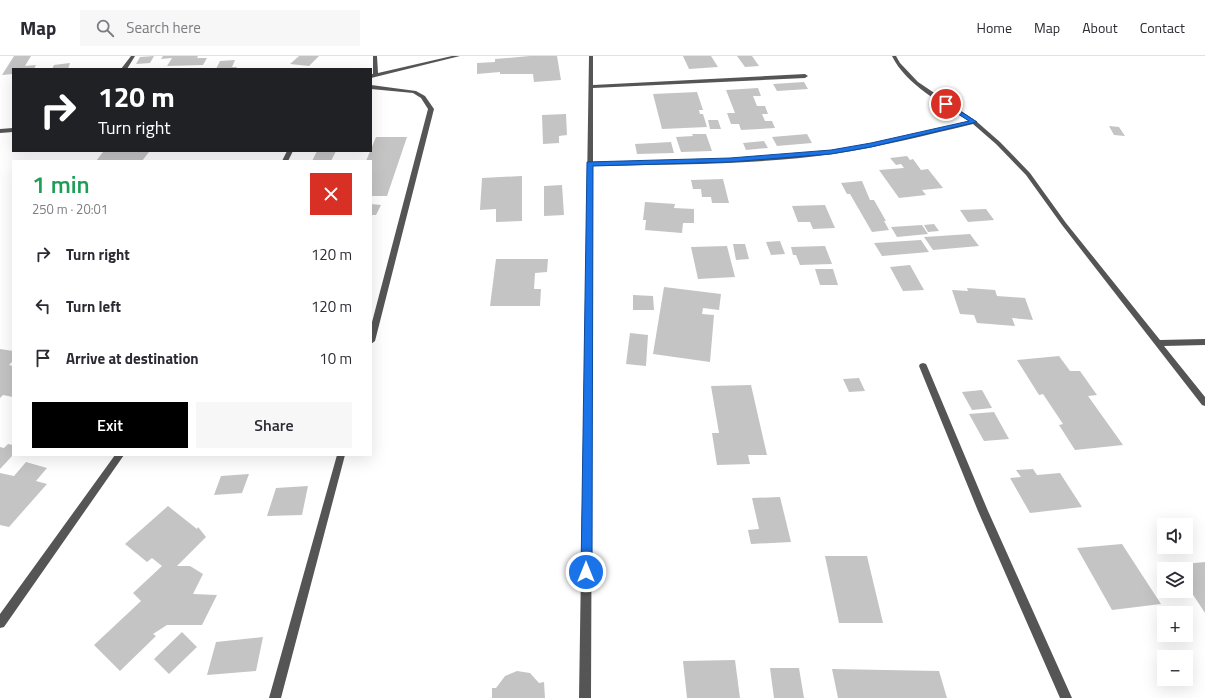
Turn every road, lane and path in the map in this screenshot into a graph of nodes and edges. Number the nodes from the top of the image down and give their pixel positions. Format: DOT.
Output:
graph roads {
  1 [pos="133,56"];
  2 [pos="375,56"];
  3 [pos="458,56"];
  4 [pos="591,56"];
  5 [pos="894,56"];
  6 [pos="125,68"];
  7 [pos="373,76"];
  8 [pos="806,76"];
  9 [pos="590,87"];
  10 [pos="372,88"];
  11 [pos="974,122"];
  12 [pos="12,130"];
  13 [pos="0,132"];
  14 [pos="589,164"];
  15 [pos="372,337"];
  16 [pos="1205,342"];
  17 [pos="1158,343"];
  18 [pos="923,366"];
  19 [pos="1205,403"];
  20 [pos="119,456"];
  21 [pos="340,456"];
  22 [pos="0,623"];
  23 [pos="276,698"];
  24 [pos="585,698"];
  25 [pos="1066,698"];
  1 -- 6 [label="street"];
  2 -- 7 [label="street"];
  3 -- 7 [label="street"];
  4 -- 9 [label="street"];
  5 -- 11 [label="street"];
  8 -- 9 [label="street"];
  9 -- 14 [label="street"];
  10 -- 15 [label="street"];
  11 -- 14 [label="street"];
  11 -- 17 [label="street"];
  12 -- 13 [label="street"];
  14 -- 24 [label="street"];
  16 -- 17 [label="street"];
  17 -- 19 [label="street"];
  18 -- 25 [label="street"];
  20 -- 22 [label="street"];
  21 -- 23 [label="street"];
}
